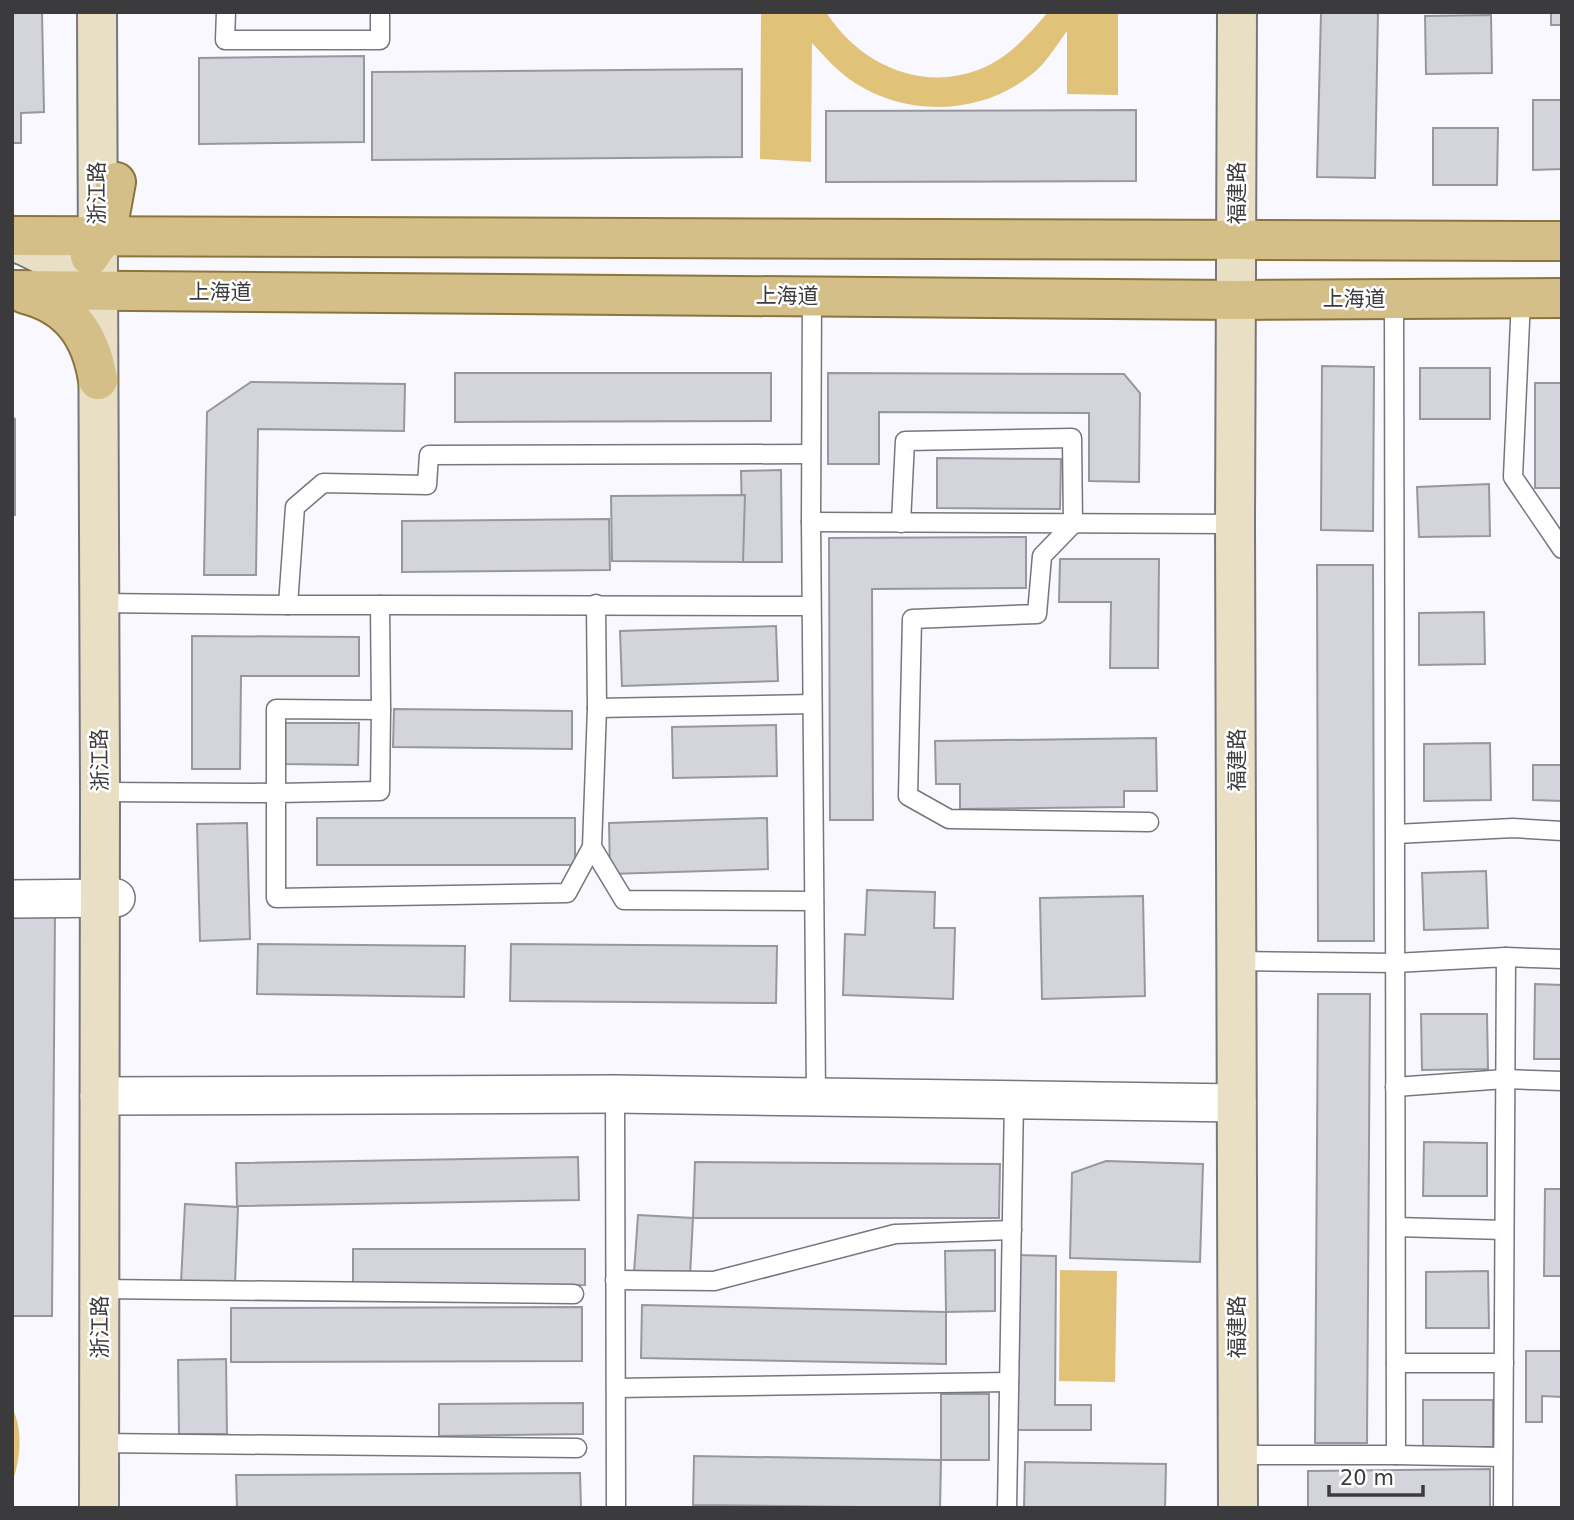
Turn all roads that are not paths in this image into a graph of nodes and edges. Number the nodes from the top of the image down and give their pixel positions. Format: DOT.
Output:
graph roads {
  1 [pos="97,12"];
  2 [pos="116,12"];
  3 [pos="226,12"];
  4 [pos="380,12"];
  5 [pos="1237,12"];
  6 [pos="1255,12"];
  7 [pos="116,182"];
  8 [pos="1238,204"];
  9 [pos="163,237"];
  10 [pos="12,239"];
  11 [pos="1197,241"];
  12 [pos="1246,241"];
  13 [pos="1562,241"];
  14 [pos="97,269"];
  15 [pos="12,290"];
  16 [pos="812,296"];
  17 [pos="1562,298"];
  18 [pos="1394,299"];
  19 [pos="1521,299"];
  20 [pos="1246,300"];
  21 [pos="107,378"];
  22 [pos="810,454"];
  23 [pos="811,522"];
  24 [pos="901,523"];
  25 [pos="1073,524"];
  26 [pos="1235,524"];
  27 [pos="1562,549"];
  28 [pos="107,603"];
  29 [pos="380,604"];
  30 [pos="596,604"];
  31 [pos="289,606"];
  32 [pos="811,606"];
  33 [pos="812,704"];
  34 [pos="597,708"];
  35 [pos="381,710"];
  36 [pos="109,792"];
  37 [pos="275,793"];
  38 [pos="1149,822"];
  39 [pos="1562,831"];
  40 [pos="1396,834"];
  41 [pos="593,847"];
  42 [pos="108,898"];
  43 [pos="12,899"];
  44 [pos="814,901"];
  45 [pos="1506,957"];
  46 [pos="1562,958"];
  47 [pos="1247,961"];
  48 [pos="1395,963"];
  49 [pos="1505,1079"];
  50 [pos="1562,1081"];
  51 [pos="1395,1087"];
  52 [pos="615,1094"];
  53 [pos="108,1095"];
  54 [pos="816,1096"];
  55 [pos="1014,1099"];
  56 [pos="1237,1103"];
  57 [pos="1396,1227"];
  58 [pos="1012,1230"];
  59 [pos="1504,1230"];
  60 [pos="615,1280"];
  61 [pos="108,1289"];
  62 [pos="574,1294"];
  63 [pos="1396,1363"];
  64 [pos="1504,1363"];
  65 [pos="1009,1382"];
  66 [pos="616,1388"];
  67 [pos="108,1443"];
  68 [pos="577,1448"];
  69 [pos="1248,1455"];
  70 [pos="1396,1455"];
  71 [pos="1503,1457"];
  72 [pos="99,1508"];
  73 [pos="118,1508"];
  74 [pos="616,1508"];
  75 [pos="1007,1508"];
  76 [pos="1238,1508"];
  77 [pos="1259,1508"];
  78 [pos="1503,1508"];
  1 -- 14 [label="street, 浙江路"];
  2 -- 7 [label="street, 浙江路"];
  3 -- 4 [label="lane"];
  5 -- 8 [label="street, 福建路"];
  6 -- 12 [label="street, 福建路"];
  7 -- 9 [label="main road"];
  7 -- 14 [label="street, 浙江路"];
  8 -- 11 [label="street"];
  8 -- 12 [label="street, 福建路"];
  9 -- 11 [label="main road, 上海道"];
  9 -- 14 [label="main road, 上海道"];
  10 -- 14 [label="main road, 上海道"];
  11 -- 12 [label="main road, 上海道"];
  12 -- 13 [label="main road, 上海道"];
  12 -- 20 [label="street, 福建路"];
  14 -- 15 [label="main road, 上海道"];
  14 -- 16 [label="main road, 上海道"];
  14 -- 21 [label="street, 浙江路"];
  15 -- 21 [label="main road"];
  16 -- 20 [label="main road, 上海道"];
  16 -- 22 [label="lane"];
  17 -- 19 [label="main road, 上海道"];
  18 -- 19 [label="main road, 上海道"];
  18 -- 20 [label="main road, 上海道"];
  18 -- 40 [label="lane"];
  19 -- 27 [label="lane"];
  20 -- 26 [label="street, 福建路"];
  20 -- 47 [label="street, 福建路"];
  21 -- 28 [label="street, 浙江路"];
  22 -- 23 [label="lane"];
  22 -- 31 [label="lane"];
  23 -- 24 [label="lane"];
  23 -- 32 [label="lane"];
  24 -- 25 [label="lane"];
  24 -- 25 [label="lane"];
  25 -- 26 [label="lane"];
  25 -- 38 [label="lane"];
  26 -- 47 [label="street, 福建路"];
  28 -- 31 [label="lane"];
  28 -- 36 [label="street, 浙江路"];
  29 -- 30 [label="lane"];
  29 -- 31 [label="lane"];
  29 -- 35 [label="lane"];
  30 -- 32 [label="lane"];
  30 -- 34 [label="lane"];
  32 -- 33 [label="lane"];
  33 -- 34 [label="lane"];
  33 -- 44 [label="lane"];
  34 -- 41 [label="lane"];
  35 -- 37 [label="lane"];
  35 -- 37 [label="lane"];
  36 -- 37 [label="lane"];
  36 -- 42 [label="street, 浙江路"];
  37 -- 41 [label="lane"];
  39 -- 40 [label="lane"];
  40 -- 48 [label="lane"];
  41 -- 44 [label="lane"];
  42 -- 43 [label="street"];
  42 -- 53 [label="street, 浙江路"];
  44 -- 54 [label="lane"];
  45 -- 46 [label="lane"];
  45 -- 48 [label="lane"];
  45 -- 49 [label="lane"];
  47 -- 48 [label="lane"];
  47 -- 56 [label="street, 福建路"];
  47 -- 69 [label="street, 福建路"];
  48 -- 51 [label="lane"];
  49 -- 50 [label="lane"];
  49 -- 51 [label="lane"];
  49 -- 59 [label="lane"];
  51 -- 57 [label="lane"];
  52 -- 53 [label="street"];
  52 -- 54 [label="street"];
  52 -- 60 [label="lane"];
  53 -- 61 [label="street, 浙江路"];
  54 -- 55 [label="street"];
  55 -- 56 [label="street"];
  55 -- 58 [label="lane"];
  56 -- 69 [label="street, 福建路"];
  57 -- 59 [label="lane"];
  57 -- 63 [label="lane"];
  58 -- 60 [label="lane"];
  58 -- 65 [label="lane"];
  59 -- 64 [label="lane"];
  60 -- 66 [label="lane"];
  61 -- 62 [label="lane"];
  61 -- 67 [label="street, 浙江路"];
  63 -- 64 [label="lane"];
  63 -- 70 [label="lane"];
  64 -- 71 [label="lane"];
  65 -- 66 [label="lane"];
  65 -- 75 [label="lane"];
  66 -- 74 [label="lane"];
  67 -- 68 [label="lane"];
  67 -- 72 [label="street, 浙江路"];
  67 -- 73 [label="street, 浙江路"];
  69 -- 70 [label="lane"];
  69 -- 76 [label="street, 福建路"];
  69 -- 77 [label="street, 福建路"];
  70 -- 71 [label="lane"];
  71 -- 78 [label="lane"];
}
